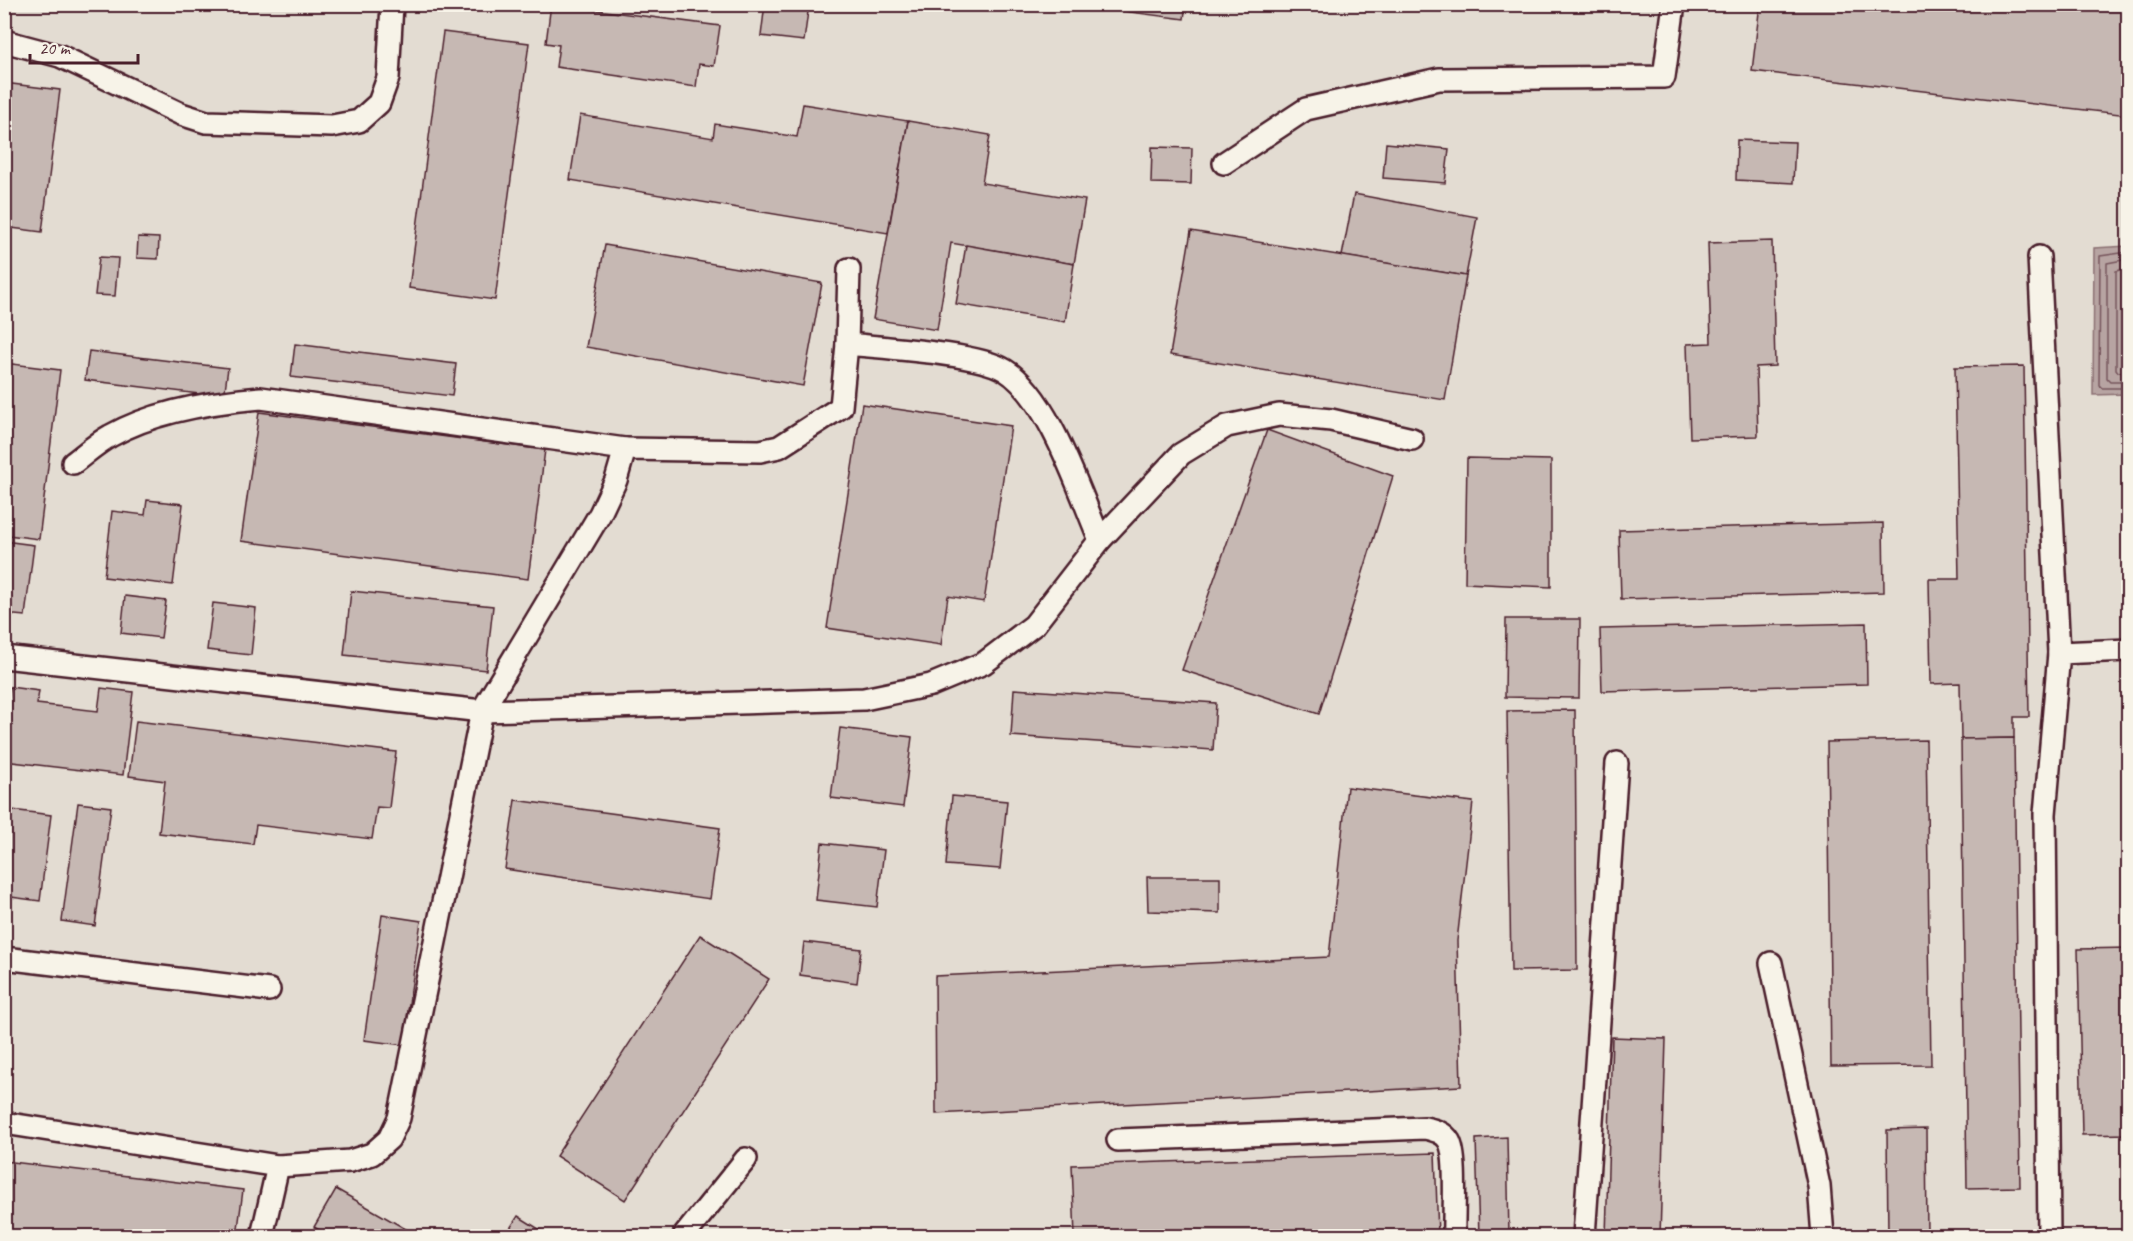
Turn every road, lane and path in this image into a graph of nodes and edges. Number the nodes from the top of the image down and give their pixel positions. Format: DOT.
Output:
graph roads {
  1 [pos="392,4"];
  2 [pos="1674,4"];
  3 [pos="4,41"];
  4 [pos="1224,163"];
  5 [pos="2039,258"];
  6 [pos="849,269"];
  7 [pos="847,344"];
  8 [pos="1412,439"];
  9 [pos="625,449"];
  10 [pos="73,463"];
  11 [pos="1100,540"];
  12 [pos="2128,650"];
  13 [pos="2059,653"];
  14 [pos="4,657"];
  15 [pos="482,711"];
  16 [pos="1617,763"];
  17 [pos="4,958"];
  18 [pos="1771,963"];
  19 [pos="269,990"];
  20 [pos="4,1123"];
  21 [pos="1118,1140"];
  22 [pos="746,1160"];
  23 [pos="278,1166"];
  24 [pos="262,1236"];
  25 [pos="684,1236"];
  26 [pos="1454,1236"];
  27 [pos="1584,1236"];
  28 [pos="1823,1236"];
  29 [pos="2049,1236"];
  1 -- 3 [label="lane"];
  2 -- 4 [label="lane"];
  5 -- 13 [label="lane"];
  6 -- 7 [label="lane"];
  7 -- 9 [label="lane"];
  7 -- 11 [label="lane"];
  8 -- 11 [label="lane"];
  9 -- 10 [label="lane"];
  9 -- 15 [label="lane"];
  11 -- 15 [label="lane"];
  12 -- 13 [label="lane"];
  13 -- 29 [label="lane"];
  14 -- 15 [label="lane"];
  15 -- 23 [label="lane"];
  16 -- 27 [label="lane"];
  17 -- 19 [label="lane"];
  18 -- 28 [label="lane"];
  20 -- 23 [label="lane"];
  21 -- 26 [label="lane"];
  22 -- 25 [label="lane"];
  23 -- 24 [label="lane"];
}
